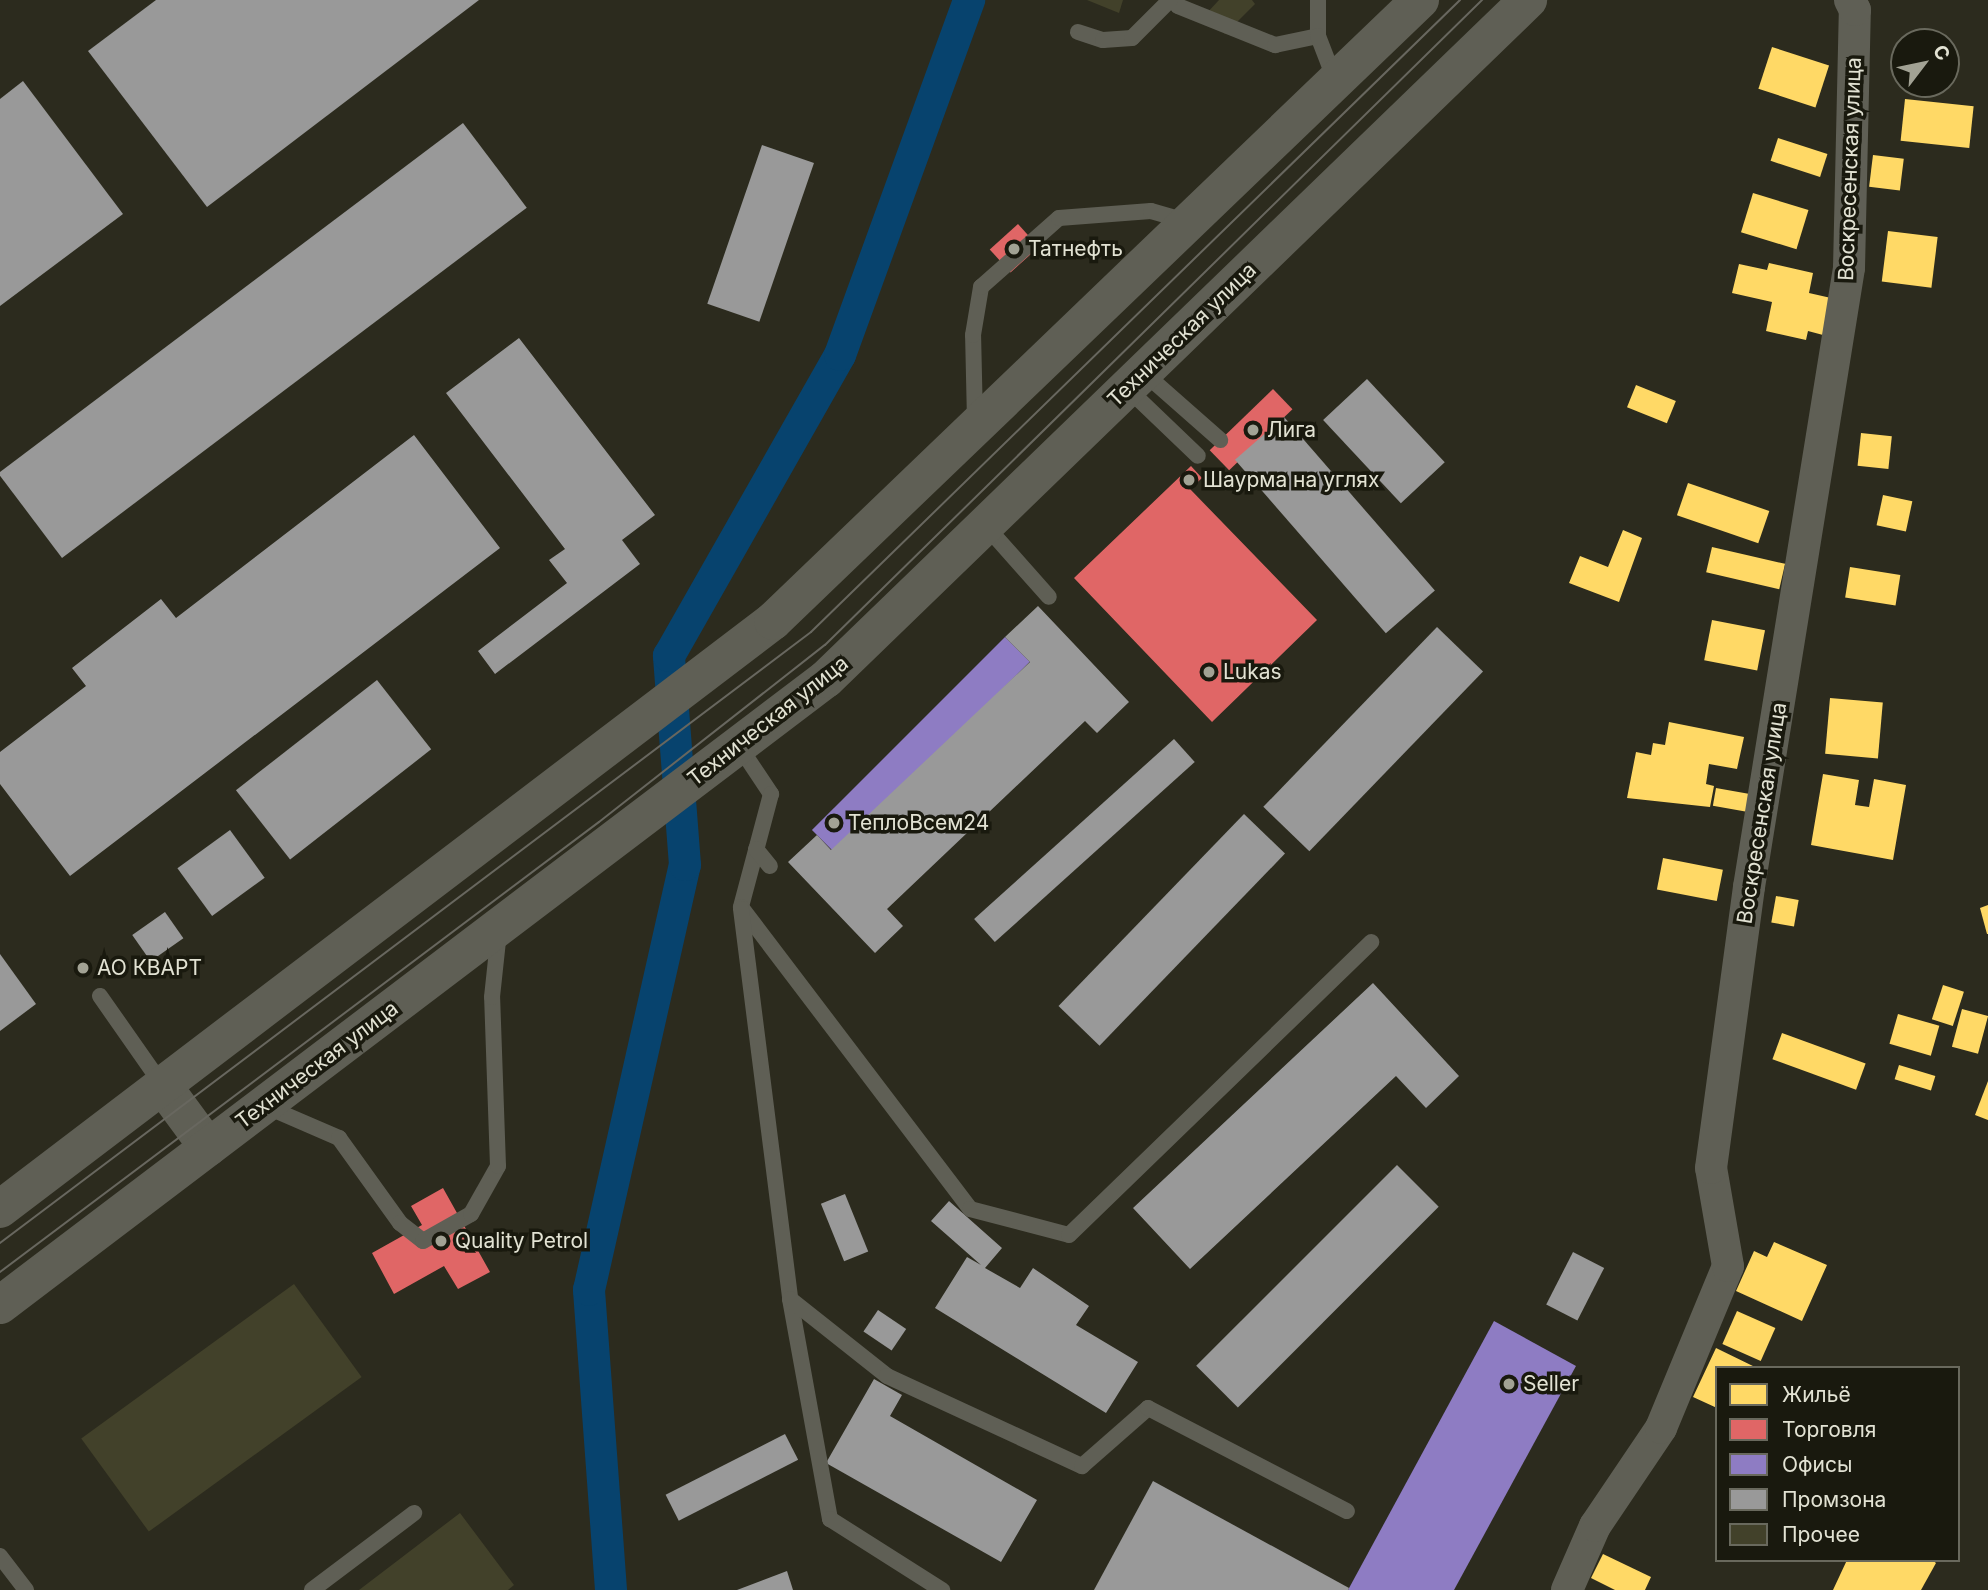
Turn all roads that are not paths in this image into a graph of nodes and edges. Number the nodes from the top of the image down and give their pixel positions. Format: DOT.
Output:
graph roads {
  1 [pos="1172,0"];
  2 [pos="1318,0"];
  3 [pos="1420,0"];
  4 [pos="1528,0"];
  5 [pos="1850,0"];
  6 [pos="1078,32"];
  7 [pos="1318,36"];
  8 [pos="1335,80"];
  9 [pos="1189,222"];
  10 [pos="1135,380"];
  11 [pos="975,426"];
  12 [pos="1220,440"];
  13 [pos="1198,456"];
  14 [pos="985,525"];
  15 [pos="1049,597"];
  16 [pos="730,753"];
  17 [pos="757,849"];
  18 [pos="770,866"];
  19 [pos="741,907"];
  20 [pos="499,927"];
  21 [pos="1371,942"];
  22 [pos="100,996"];
  23 [pos="163,1086"];
  24 [pos="263,1105"];
  25 [pos="208,1147"];
  26 [pos="0,1209"];
  27 [pos="790,1299"];
  28 [pos="0,1305"];
  29 [pos="1347,1511"];
  30 [pos="414,1513"];
  31 [pos="0,1556"];
  32 [pos="26,1590"];
  33 [pos="312,1590"];
  34 [pos="942,1590"];
  35 [pos="1567,1590"];
  1 -- 6 [label="lane"];
  1 -- 7 [label="lane"];
  2 -- 7 [label="lane"];
  3 -- 8 [label="main road"];
  4 -- 10 [label="main road, Техническая улица"];
  5 -- 35 [label="street, Воскресенская улица"];
  7 -- 8 [label="lane"];
  8 -- 9 [label="main road"];
  9 -- 11 [label="main road"];
  9 -- 11 [label="lane"];
  10 -- 12 [label="lane"];
  10 -- 13 [label="lane"];
  10 -- 14 [label="main road, Техническая улица"];
  11 -- 23 [label="main road"];
  14 -- 15 [label="lane"];
  14 -- 16 [label="main road, Техническая улица"];
  16 -- 17 [label="lane"];
  16 -- 20 [label="main road, Техническая улица"];
  17 -- 18 [label="lane"];
  17 -- 19 [label="lane"];
  19 -- 21 [label="lane"];
  19 -- 27 [label="lane"];
  20 -- 24 [label="main road, Техническая улица"];
  20 -- 24 [label="lane"];
  22 -- 23 [label="lane"];
  23 -- 25 [label="main road"];
  23 -- 26 [label="main road"];
  24 -- 25 [label="main road, Техническая улица"];
  25 -- 28 [label="main road, Техническая улица"];
  27 -- 29 [label="lane"];
  27 -- 34 [label="lane"];
  30 -- 33 [label="lane"];
  31 -- 32 [label="lane"];
}
